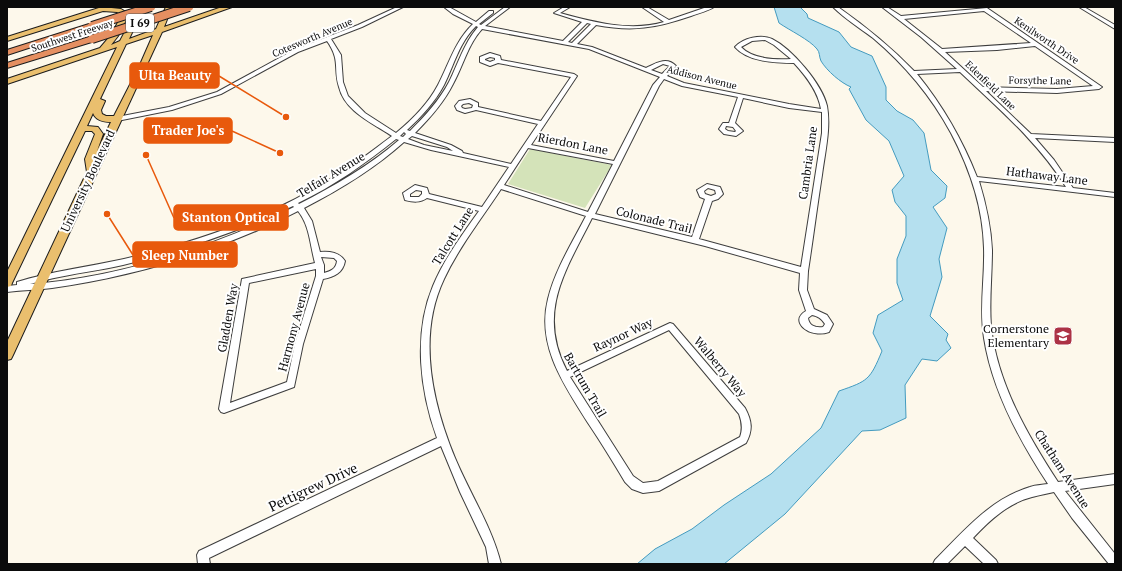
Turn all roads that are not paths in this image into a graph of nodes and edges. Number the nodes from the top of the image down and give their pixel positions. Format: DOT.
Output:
graph roads {
  1 [pos="141,7"];
  2 [pos="151,7"];
  3 [pos="169,7"];
  4 [pos="180,7"];
  5 [pos="189,7"];
  6 [pos="229,7"];
  7 [pos="401,7"];
  8 [pos="446,7"];
  9 [pos="499,7"];
  10 [pos="508,7"];
  11 [pos="568,7"];
  12 [pos="644,7"];
  13 [pos="712,7"];
  14 [pos="835,7"];
  15 [pos="884,7"];
  16 [pos="1081,7"];
  17 [pos="106,8"];
  18 [pos="201,17"];
  19 [pos="900,18"];
  20 [pos="586,21"];
  21 [pos="668,22"];
  22 [pos="595,23"];
  23 [pos="481,25"];
  24 [pos="1115,27"];
  25 [pos="158,31"];
  26 [pos="7,39"];
  27 [pos="328,39"];
  28 [pos="565,42"];
  29 [pos="122,43"];
  30 [pos="574,44"];
  31 [pos="1037,44"];
  32 [pos="102,50"];
  33 [pos="941,51"];
  34 [pos="7,53"];
  35 [pos="86,55"];
  36 [pos="114,60"];
  37 [pos="498,61"];
  38 [pos="794,61"];
  39 [pos="957,65"];
  40 [pos="7,66"];
  41 [pos="647,70"];
  42 [pos="910,70"];
  43 [pos="962,70"];
  44 [pos="662,77"];
  45 [pos="7,82"];
  46 [pos="103,84"];
  47 [pos="1100,87"];
  48 [pos="981,89"];
  49 [pos="741,96"];
  50 [pos="476,108"];
  51 [pos="824,111"];
  52 [pos="117,119"];
  53 [pos="542,123"];
  54 [pos="732,124"];
  55 [pos="83,128"];
  56 [pos="402,131"];
  57 [pos="410,134"];
  58 [pos="1031,136"];
  59 [pos="396,137"];
  60 [pos="404,140"];
  61 [pos="1115,140"];
  62 [pos="526,146"];
  63 [pos="466,155"];
  64 [pos="616,163"];
  65 [pos="513,166"];
  66 [pos="92,174"];
  67 [pos="976,179"];
  68 [pos="499,186"];
  69 [pos="1071,190"];
  70 [pos="426,195"];
  71 [pos="1115,195"];
  72 [pos="708,198"];
  73 [pos="296,205"];
  74 [pos="483,210"];
  75 [pos="590,216"];
  76 [pos="694,241"];
  77 [pos="317,255"];
  78 [pos="320,265"];
  79 [pos="804,271"];
  80 [pos="320,276"];
  81 [pos="40,281"];
  82 [pos="7,283"];
  83 [pos="7,288"];
  84 [pos="811,312"];
  85 [pos="670,326"];
  86 [pos="7,355"];
  87 [pos="564,376"];
  88 [pos="224,409"];
  89 [pos="748,426"];
  90 [pos="443,440"];
  91 [pos="1115,479"];
  92 [pos="1056,487"];
  93 [pos="964,538"];
  94 [pos="1115,563"];
  95 [pos="204,564"];
  96 [pos="495,564"];
  97 [pos="939,564"];
  98 [pos="992,564"];
  1 -- 29 [label="main road"];
  2 -- 34 [label="highway, Southwest Freeway / I 69, bridge"];
  3 -- 25 [label="main road, University Boulevard"];
  4 -- 18 [label="main road"];
  5 -- 40 [label="highway, Southwest Freeway / I 69, bridge"];
  6 -- 18 [label="main road"];
  7 -- 27 [label="street, Cotesworth Avenue"];
  8 -- 23 [label="street, Addison Avenue"];
  9 -- 23 [label="street, Telfair Avenue"];
  10 -- 23 [label="street, Telfair Avenue"];
  11 -- 20 [label="street"];
  12 -- 21 [label="street"];
  13 -- 21 [label="street"];
  14 -- 42 [label="street, Chatham Avenue"];
  15 -- 19 [label="street, Edenfield Lane"];
  16 -- 24 [label="street"];
  17 -- 26 [label="main road"];
  17 -- 32 [label="main road"];
  18 -- 25 [label="main road"];
  19 -- 31 [label="street, Kenilworth Drive"];
  19 -- 33 [label="street, Edenfield Lane"];
  20 -- 22 [label="street"];
  20 -- 28 [label="street"];
  21 -- 22 [label="street"];
  22 -- 30 [label="street"];
  23 -- 28 [label="street, Addison Avenue"];
  23 -- 56 [label="street, Telfair Avenue"];
  23 -- 57 [label="street, Telfair Avenue"];
  25 -- 29 [label="main road"];
  25 -- 52 [label="main road, University Boulevard"];
  27 -- 52 [label="street, Cotesworth Avenue"];
  27 -- 59 [label="street"];
  28 -- 30 [label="street, Addison Avenue"];
  29 -- 32 [label="main road"];
  29 -- 36 [label="main road"];
  30 -- 41 [label="street, Addison Avenue"];
  31 -- 33 [label="street"];
  31 -- 47 [label="street, Kenilworth Drive"];
  32 -- 35 [label="main road"];
  33 -- 39 [label="street, Edenfield Lane"];
  35 -- 36 [label="main road"];
  35 -- 45 [label="main road"];
  36 -- 46 [label="main road"];
  37 -- 53 [label="street, Talcott Lane"];
  38 -- 38 [label="street, Cambria Lane"];
  38 -- 51 [label="street, Cambria Lane"];
  39 -- 42 [label="street"];
  39 -- 43 [label="street, Edenfield Lane"];
  41 -- 44 [label="street, Addison Avenue"];
  41 -- 44 [label="street, Bartrum Trail"];
  42 -- 43 [label="street"];
  42 -- 67 [label="street, Chatham Avenue"];
  43 -- 48 [label="street, Edenfield Lane"];
  44 -- 49 [label="street, Addison Avenue"];
  44 -- 64 [label="street, Bartrum Trail"];
  46 -- 52 [label="main road"];
  46 -- 55 [label="main road"];
  47 -- 48 [label="street, Forsythe Lane"];
  48 -- 58 [label="street, Edenfield Lane"];
  49 -- 51 [label="street, Addison Avenue"];
  49 -- 54 [label="street"];
  50 -- 53 [label="street"];
  51 -- 79 [label="street, Cambria Lane"];
  52 -- 66 [label="main road, University Boulevard"];
  53 -- 62 [label="street, Talcott Lane"];
  55 -- 66 [label="main road"];
  55 -- 82 [label="main road"];
  56 -- 57 [label="street"];
  56 -- 59 [label="street, Telfair Avenue"];
  57 -- 60 [label="street, Telfair Avenue"];
  57 -- 63 [label="street"];
  58 -- 61 [label="street"];
  58 -- 69 [label="street, Edenfield Lane"];
  59 -- 60 [label="street"];
  59 -- 73 [label="street, Telfair Avenue"];
  60 -- 63 [label="street"];
  60 -- 73 [label="street, Telfair Avenue"];
  62 -- 64 [label="street, Rierdon Lane"];
  62 -- 65 [label="street, Talcott Lane"];
  63 -- 65 [label="street"];
  64 -- 75 [label="street, Bartrum Trail"];
  65 -- 68 [label="street, Talcott Lane"];
  66 -- 81 [label="main road, University Boulevard"];
  67 -- 69 [label="street, Hathaway Lane"];
  67 -- 92 [label="street, Chatham Avenue"];
  68 -- 74 [label="street, Talcott Lane"];
  68 -- 75 [label="street, Colonade Trail"];
  69 -- 71 [label="street, Hathaway Lane"];
  70 -- 74 [label="street"];
  72 -- 76 [label="street"];
  73 -- 77 [label="street, Harmony Avenue"];
  73 -- 81 [label="street, Telfair Avenue"];
  74 -- 90 [label="street, Talcott Lane"];
  75 -- 76 [label="street, Colonade Trail"];
  75 -- 87 [label="street, Bartrum Trail"];
  76 -- 79 [label="street, Colonade Trail"];
  77 -- 78 [label="street, Harmony Avenue"];
  77 -- 80 [label="street, Harmony Avenue"];
  78 -- 80 [label="street, Harmony Avenue"];
  78 -- 88 [label="street, Gladden Way"];
  79 -- 84 [label="street, Cambria Lane"];
  80 -- 88 [label="street, Harmony Avenue"];
  81 -- 83 [label="street, Telfair Avenue"];
  81 -- 86 [label="main road, University Boulevard"];
  85 -- 87 [label="street, Raynor Way"];
  85 -- 89 [label="street, Walberry Way"];
  87 -- 89 [label="street, Bartrum Trail"];
  90 -- 95 [label="street, Pettigrew Drive"];
  90 -- 96 [label="street, Talcott Lane"];
  91 -- 92 [label="street"];
  92 -- 93 [label="street"];
  92 -- 94 [label="street, Chatham Avenue"];
  93 -- 97 [label="street"];
  93 -- 98 [label="street"];
}
